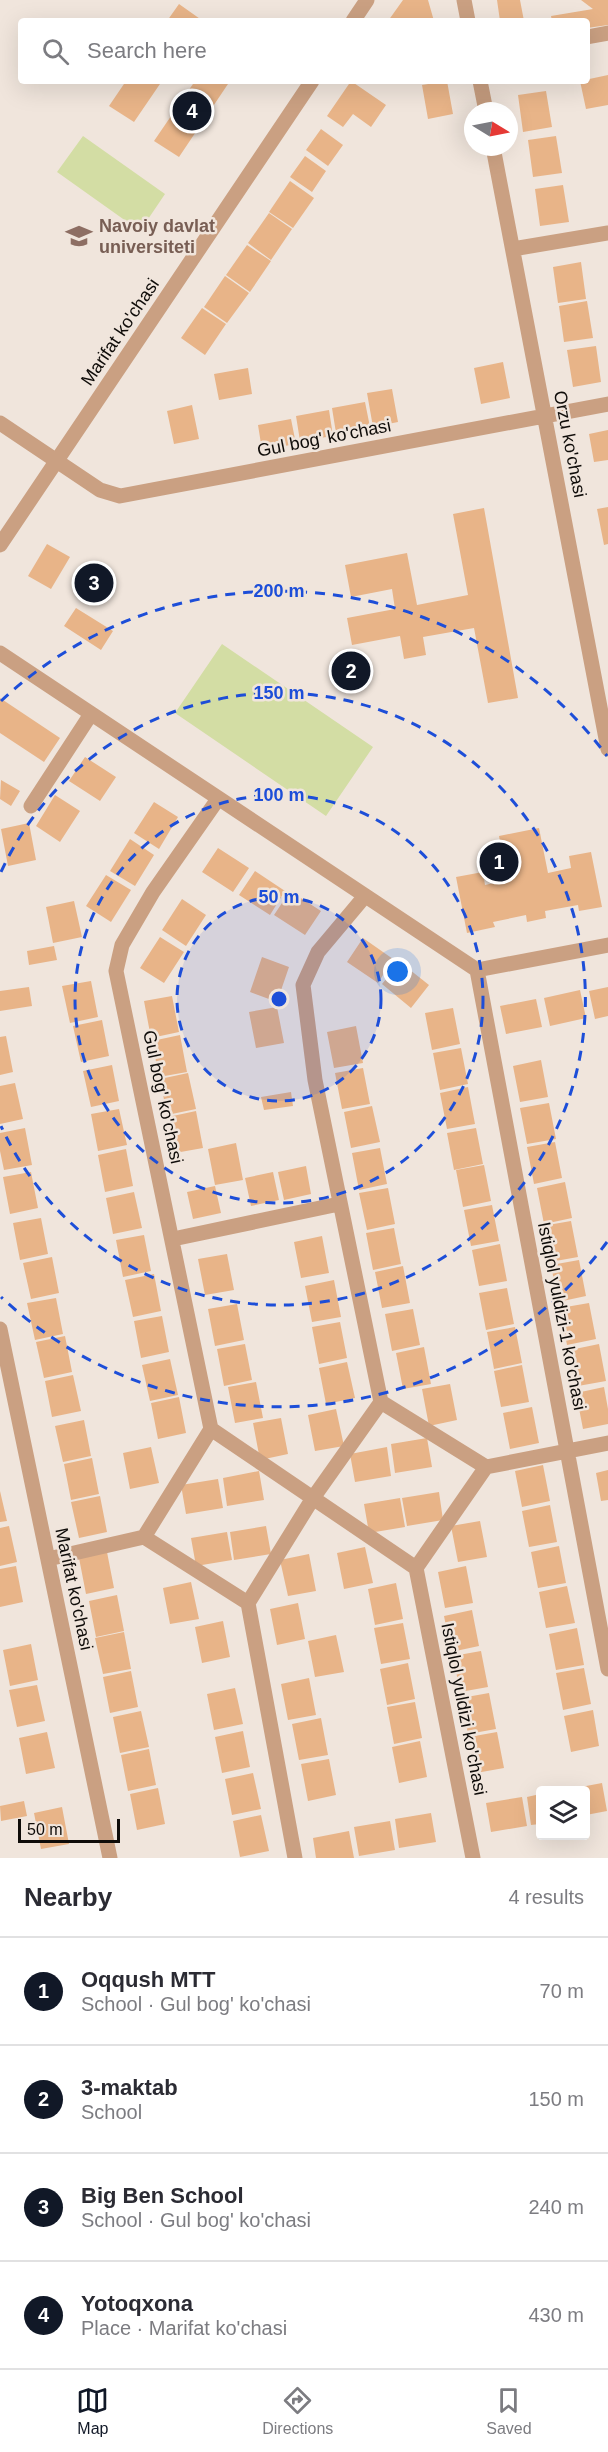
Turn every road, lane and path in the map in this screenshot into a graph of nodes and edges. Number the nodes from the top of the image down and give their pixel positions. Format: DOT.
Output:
graph roads {
  1 [pos="367,0"];
  2 [pos="464,0"];
  3 [pos="355,18"];
  4 [pos="467,18"];
  5 [pos="608,33"];
  6 [pos="590,36"];
  7 [pos="310,84"];
  8 [pos="481,84"];
  9 [pos="484,102"];
  10 [pos="495,156"];
  11 [pos="608,233"];
  12 [pos="513,249"];
  13 [pos="608,404"];
  14 [pos="545,417"];
  15 [pos="0,423"];
  16 [pos="56,461"];
  17 [pos="0,545"];
  18 [pos="0,653"];
  19 [pos="601,676"];
  20 [pos="91,714"];
  21 [pos="608,749"];
  22 [pos="218,799"];
  23 [pos="31,806"];
  24 [pos="364,896"];
  25 [pos="608,945"];
  26 [pos="477,970"];
  27 [pos="339,1204"];
  28 [pos="173,1239"];
  29 [pos="0,1329"];
  30 [pos="381,1402"];
  31 [pos="212,1430"];
  32 [pos="608,1443"];
  33 [pos="568,1450"];
  34 [pos="486,1467"];
  35 [pos="313,1498"];
  36 [pos="144,1537"];
  37 [pos="48,1559"];
  38 [pos="416,1568"];
  39 [pos="249,1603"];
  40 [pos="608,1669"];
  41 [pos="110,1858"];
  42 [pos="295,1858"];
  43 [pos="473,1858"];
  1 -- 3 [label="street"];
  2 -- 4 [label="street"];
  5 -- 6 [label="street"];
  7 -- 16 [label="street, Marifat ko'chasi"];
  8 -- 9 [label="street"];
  10 -- 12 [label="street, Orzu ko'chasi"];
  11 -- 12 [label="street"];
  12 -- 14 [label="street, Orzu ko'chasi"];
  13 -- 14 [label="street, Gul bog' ko'chasi"];
  14 -- 16 [label="street, Gul bog' ko'chasi"];
  14 -- 19 [label="street, Orzu ko'chasi"];
  15 -- 16 [label="street, Gul bog' ko'chasi"];
  16 -- 17 [label="street, Marifat ko'chasi"];
  18 -- 20 [label="street"];
  19 -- 21 [label="street, Orzu ko'chasi"];
  20 -- 22 [label="street"];
  20 -- 23 [label="street"];
  22 -- 24 [label="street"];
  22 -- 28 [label="street, Gul bog' ko'chasi"];
  24 -- 26 [label="street"];
  24 -- 27 [label="street"];
  25 -- 26 [label="street"];
  26 -- 33 [label="street, Istiqlol yuldizi-1 ko'chasi"];
  27 -- 28 [label="street"];
  27 -- 30 [label="street"];
  28 -- 31 [label="street, Gul bog' ko'chasi"];
  29 -- 37 [label="street, Marifat ko'chasi"];
  30 -- 34 [label="street"];
  30 -- 35 [label="street"];
  31 -- 35 [label="street"];
  31 -- 36 [label="street"];
  32 -- 33 [label="street"];
  33 -- 34 [label="street"];
  33 -- 40 [label="street, Istiqlol yuldizi-1 ko'chasi"];
  34 -- 38 [label="street"];
  35 -- 38 [label="street"];
  35 -- 39 [label="street"];
  36 -- 37 [label="street"];
  36 -- 39 [label="street"];
  37 -- 41 [label="street, Marifat ko'chasi"];
  38 -- 43 [label="street, Istiqlol yuldizi ko'chasi"];
  39 -- 42 [label="street"];
}
